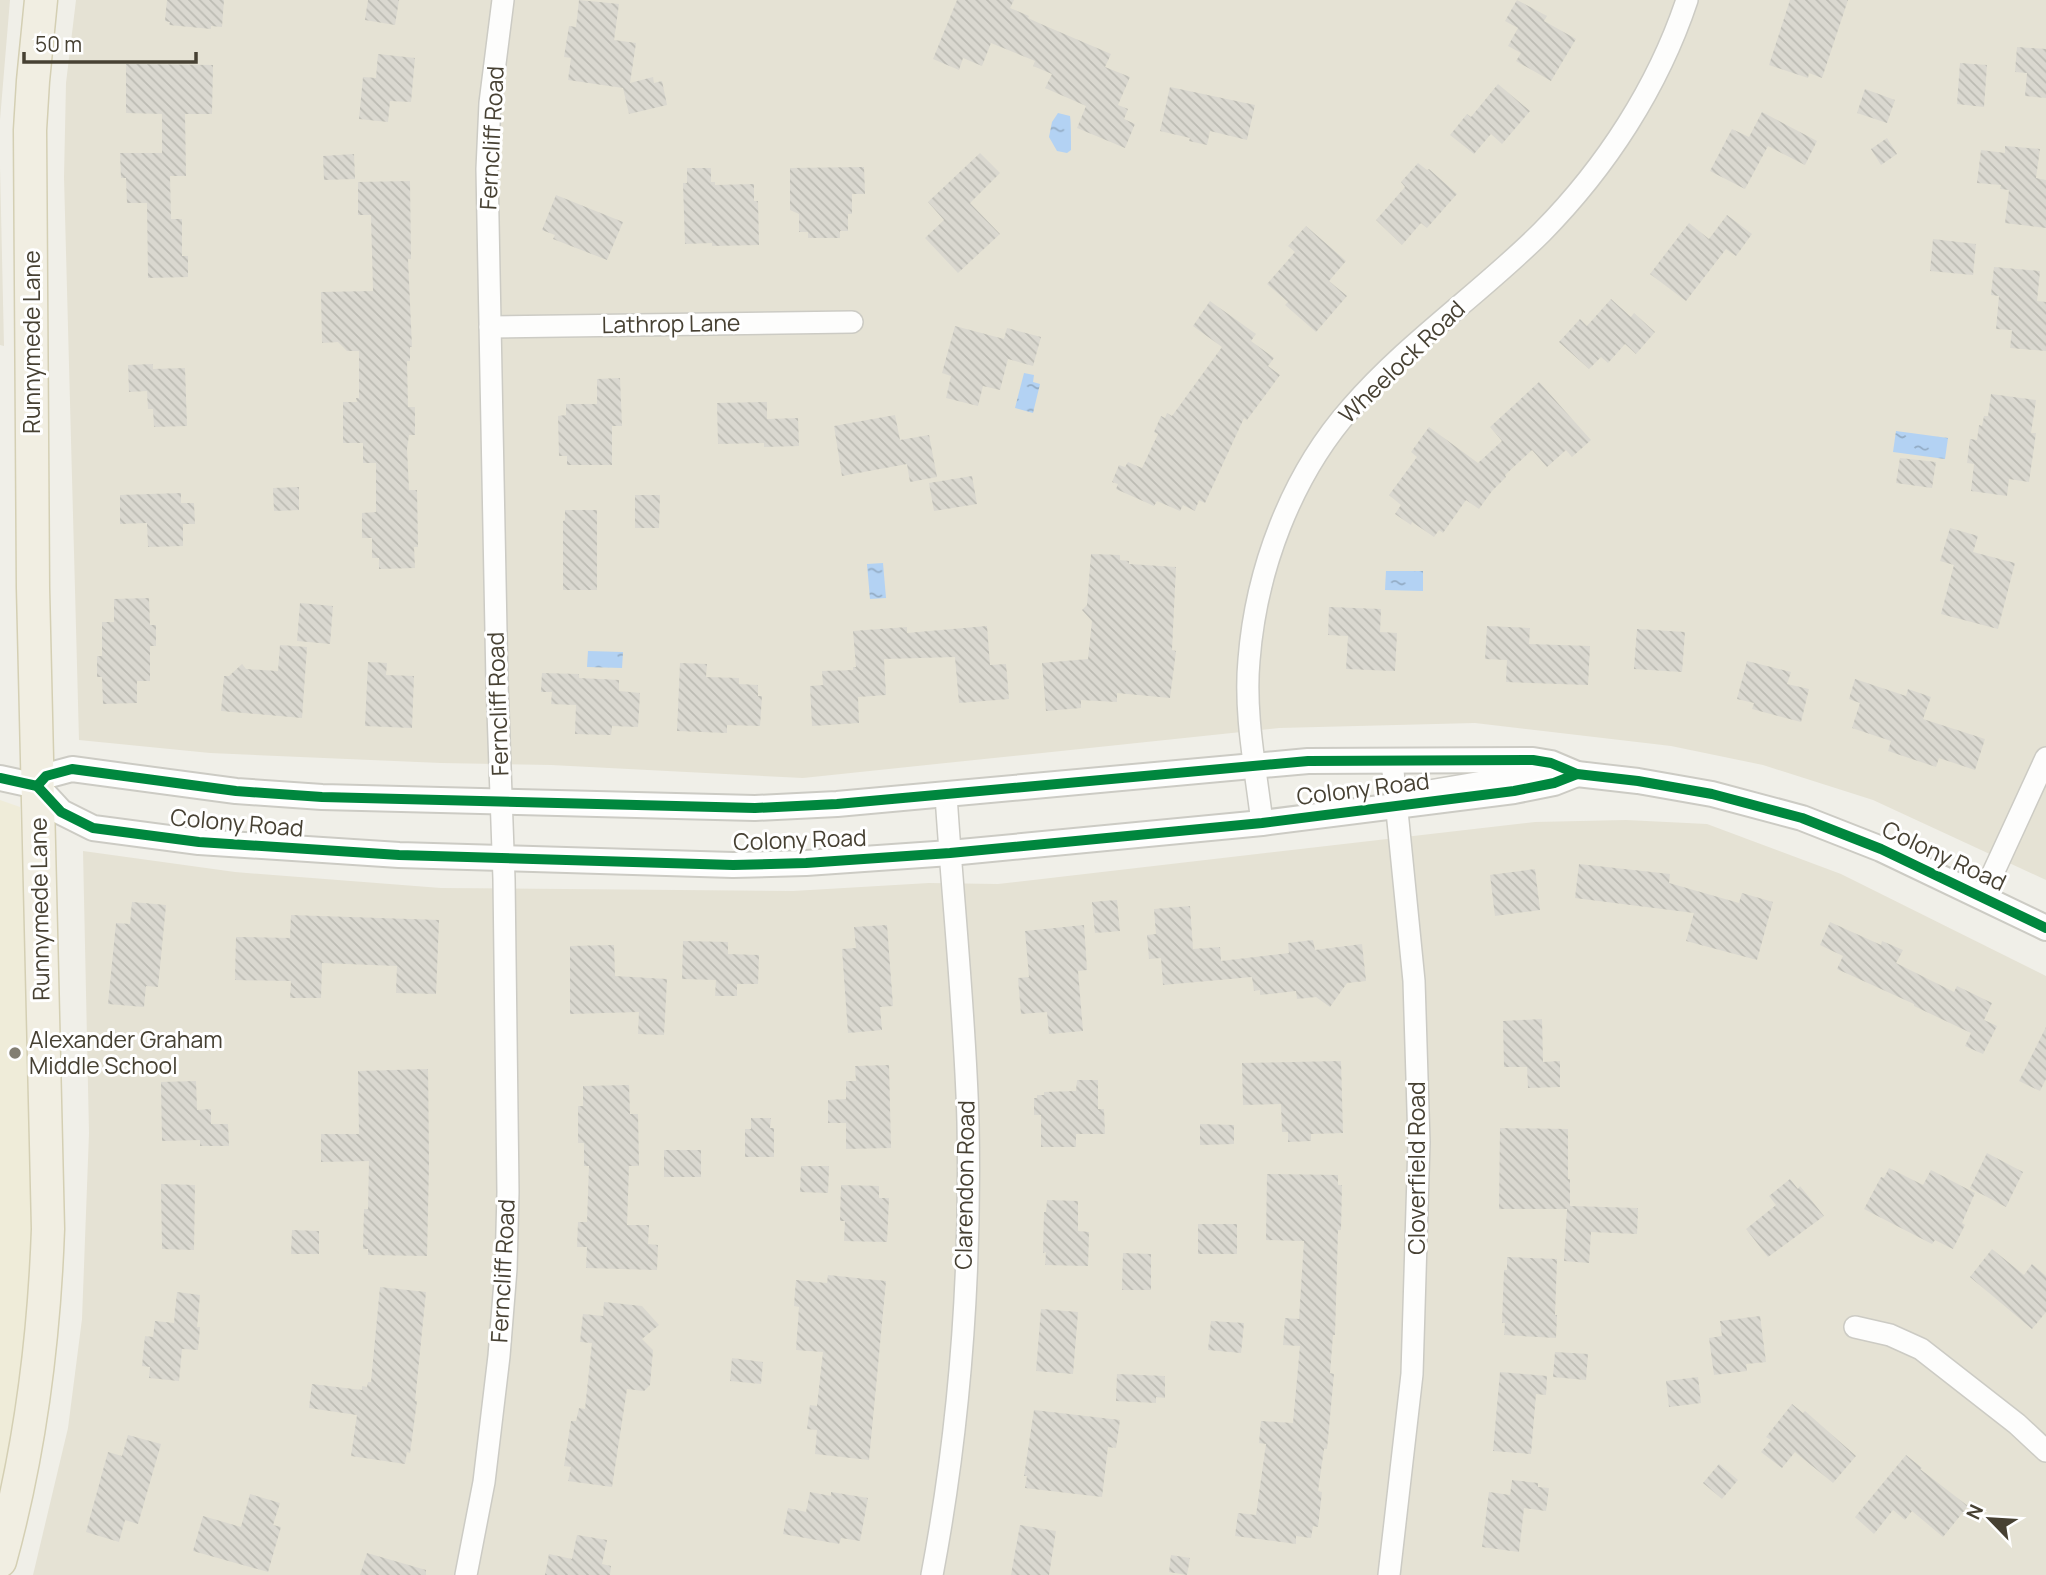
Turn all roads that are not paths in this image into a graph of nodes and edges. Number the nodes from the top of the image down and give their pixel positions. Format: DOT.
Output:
graph roads {
  1 [pos="41,0"];
  2 [pos="503,0"];
  3 [pos="1687,0"];
  4 [pos="852,322"];
  5 [pos="490,327"];
  6 [pos="2046,758"];
  7 [pos="1392,761"];
  8 [pos="1255,765"];
  9 [pos="1577,774"];
  10 [pos="0,778"];
  11 [pos="37,786"];
  12 [pos="946,795"];
  13 [pos="501,802"];
  14 [pos="1397,807"];
  15 [pos="1262,823"];
  16 [pos="950,853"];
  17 [pos="503,857"];
  18 [pos="1982,897"];
  19 [pos="2046,928"];
  20 [pos="1855,1327"];
  21 [pos="2046,1451"];
  22 [pos="0,1561"];
  23 [pos="467,1575"];
  24 [pos="932,1575"];
  25 [pos="1389,1575"];
  1 -- 11 [label="main road, Runnymede Lane"];
  2 -- 5 [label="street, Ferncliff Road"];
  3 -- 8 [label="street, Wheelock Road"];
  4 -- 5 [label="street, Lathrop Lane"];
  5 -- 13 [label="street, Ferncliff Road"];
  6 -- 18 [label="street"];
  7 -- 8 [label="street, Colony Road"];
  7 -- 9 [label="street, Colony Road"];
  7 -- 14 [label="street, Cloverfield Road"];
  8 -- 12 [label="street, Colony Road"];
  8 -- 15 [label="street, Wheelock Road"];
  9 -- 14 [label="street, Colony Road"];
  9 -- 18 [label="street, Colony Road"];
  10 -- 11 [label="street"];
  11 -- 13 [label="street, Colony Road"];
  11 -- 17 [label="street, Colony Road"];
  11 -- 22 [label="main road, Runnymede Lane"];
  12 -- 13 [label="street, Colony Road"];
  12 -- 16 [label="street, Clarendon Road"];
  13 -- 17 [label="street, Ferncliff Road"];
  14 -- 15 [label="street, Colony Road"];
  14 -- 25 [label="street, Cloverfield Road"];
  15 -- 16 [label="street, Colony Road"];
  16 -- 17 [label="street, Colony Road"];
  16 -- 24 [label="street, Clarendon Road"];
  17 -- 23 [label="street, Ferncliff Road"];
  18 -- 19 [label="street, Colony Road"];
  20 -- 21 [label="street"];
}
